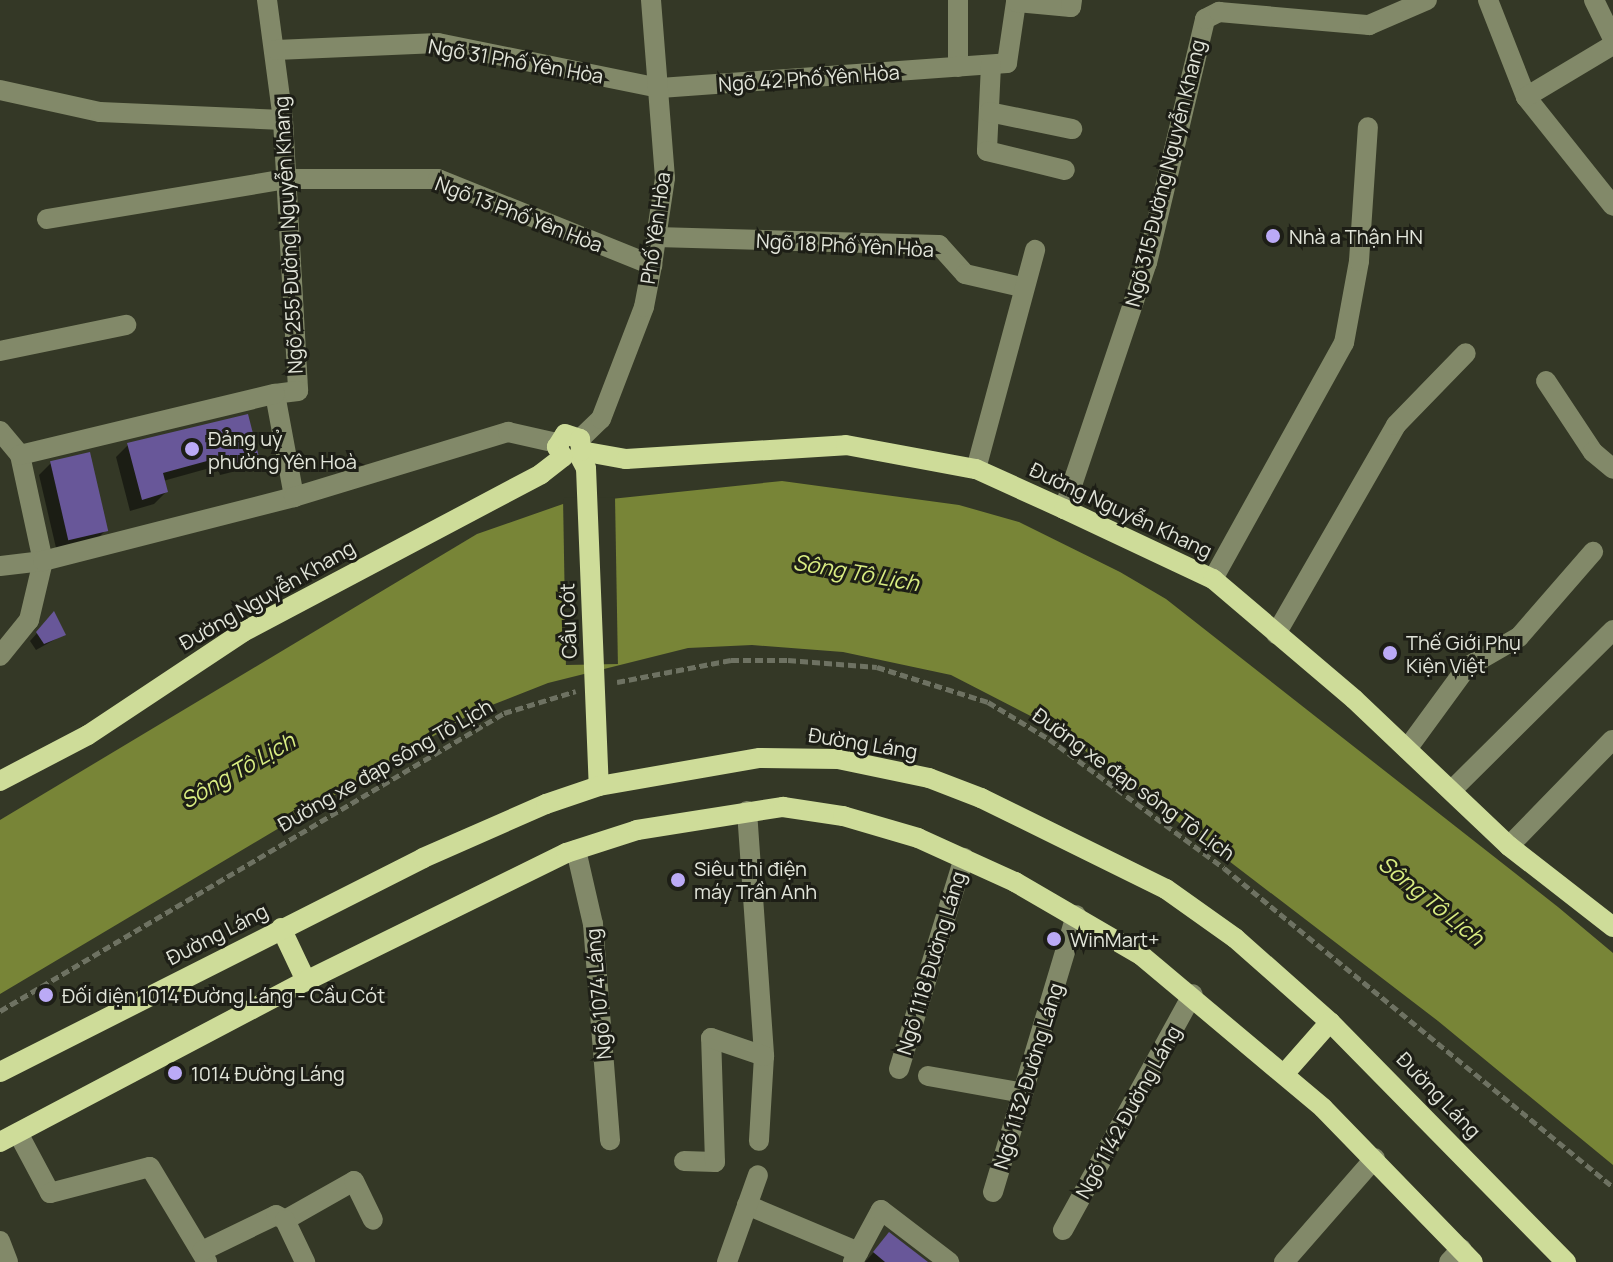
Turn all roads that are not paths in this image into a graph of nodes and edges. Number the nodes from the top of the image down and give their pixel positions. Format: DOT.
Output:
graph roads {
  1 [pos="267,0"];
  2 [pos="651,0"];
  3 [pos="958,0"];
  4 [pos="1072,0"];
  5 [pos="1427,0"];
  6 [pos="1488,0"];
  7 [pos="1594,0"];
  8 [pos="1298,10"];
  9 [pos="1613,39"];
  10 [pos="1613,45"];
  11 [pos="276,50"];
  12 [pos="991,65"];
  13 [pos="958,67"];
  14 [pos="660,88"];
  15 [pos="0,90"];
  16 [pos="1526,97"];
  17 [pos="989,112"];
  18 [pos="283,120"];
  19 [pos="1368,127"];
  20 [pos="1072,129"];
  21 [pos="987,143"];
  22 [pos="1040,157"];
  23 [pos="1065,170"];
  24 [pos="287,179"];
  25 [pos="1613,206"];
  26 [pos="47,219"];
  27 [pos="656,237"];
  28 [pos="1035,250"];
  29 [pos="652,265"];
  30 [pos="1021,287"];
  31 [pos="126,325"];
  32 [pos="0,351"];
  33 [pos="1466,353"];
  34 [pos="1546,381"];
  35 [pos="275,394"];
  36 [pos="0,431"];
  37 [pos="572,449"];
  38 [pos="20,455"];
  39 [pos="976,469"];
  40 [pos="1613,469"];
  41 [pos="294,497"];
  42 [pos="1064,509"];
  43 [pos="1593,552"];
  44 [pos="43,561"];
  45 [pos="0,566"];
  46 [pos="1213,579"];
  47 [pos="1613,630"];
  48 [pos="1276,634"];
  49 [pos="0,656"];
  50 [pos="1612,740"];
  51 [pos="1407,749"];
  52 [pos="0,781"];
  53 [pos="599,786"];
  54 [pos="1452,790"];
  55 [pos="747,811"];
  56 [pos="1509,846"];
  57 [pos="576,850"];
  58 [pos="964,858"];
  59 [pos="1076,915"];
  60 [pos="1613,927"];
  61 [pos="281,928"];
  62 [pos="306,981"];
  63 [pos="1193,994"];
  64 [pos="1330,1022"];
  65 [pos="764,1056"];
  66 [pos="899,1069"];
  67 [pos="0,1072"];
  68 [pos="1285,1073"];
  69 [pos="928,1076"];
  70 [pos="1023,1093"];
  71 [pos="9,1137"];
  72 [pos="610,1140"];
  73 [pos="759,1141"];
  74 [pos="1375,1158"];
  75 [pos="684,1161"];
  76 [pos="758,1175"];
  77 [pos="993,1192"];
  78 [pos="747,1205"];
  79 [pos="285,1220"];
  80 [pos="373,1220"];
  81 [pos="1063,1230"];
  82 [pos="0,1241"];
  83 [pos="204,1256"];
  84 [pos="856,1257"];
  85 [pos="1461,1258"];
  86 [pos="8,1262"];
  87 [pos="305,1262"];
  88 [pos="727,1262"];
  89 [pos="949,1262"];
  90 [pos="1284,1262"];
  91 [pos="1566,1262"];
  1 -- 11 [label="street, Ngõ 255 Đường Nguyễn Khang"];
  2 -- 14 [label="street, Phố Yên Hòa"];
  3 -- 13 [label="street"];
  4 -- 12 [label="street"];
  5 -- 8 [label="street"];
  6 -- 16 [label="street"];
  7 -- 9 [label="street"];
  8 -- 42 [label="street, Ngõ 315 Đường Nguyễn Khang"];
  10 -- 16 [label="street"];
  11 -- 14 [label="street, Ngõ 31 Phố Yên Hòa"];
  11 -- 18 [label="street, Ngõ 255 Đường Nguyễn Khang"];
  12 -- 13 [label="street, Ngõ 42 Phố Yên Hòa"];
  12 -- 17 [label="street"];
  13 -- 14 [label="street, Ngõ 42 Phố Yên Hòa"];
  14 -- 27 [label="street, Phố Yên Hòa"];
  15 -- 18 [label="street"];
  16 -- 25 [label="street"];
  17 -- 20 [label="street"];
  17 -- 21 [label="street"];
  18 -- 24 [label="street, Ngõ 255 Đường Nguyễn Khang"];
  19 -- 46 [label="street"];
  21 -- 22 [label="street"];
  21 -- 23 [label="street"];
  24 -- 26 [label="street, Ngõ 13 Phố Yên Hòa"];
  24 -- 29 [label="street, Ngõ 13 Phố Yên Hòa"];
  24 -- 35 [label="street, Ngõ 255 Đường Nguyễn Khang"];
  27 -- 29 [label="street, Phố Yên Hòa"];
  27 -- 30 [label="street, Ngõ 18 Phố Yên Hòa"];
  28 -- 30 [label="street"];
  29 -- 37 [label="street, Phố Yên Hòa"];
  30 -- 39 [label="street"];
  31 -- 32 [label="street"];
  33 -- 48 [label="street"];
  34 -- 40 [label="street"];
  35 -- 38 [label="street"];
  35 -- 41 [label="street, Ngõ 255 Đường Nguyễn Khang"];
  36 -- 38 [label="street"];
  37 -- 39 [label="main road, Đường Nguyễn Khang"];
  37 -- 41 [label="street, Đường Nguyễn Khang"];
  37 -- 52 [label="main road, Đường Nguyễn Khang"];
  37 -- 53 [label="main road, Cầu Cót"];
  38 -- 44 [label="street"];
  39 -- 42 [label="main road, Đường Nguyễn Khang"];
  41 -- 44 [label="street, Đường Nguyễn Khang"];
  42 -- 46 [label="main road, Đường Nguyễn Khang"];
  43 -- 51 [label="street"];
  44 -- 45 [label="street, Đường Nguyễn Khang"];
  44 -- 49 [label="street"];
  46 -- 48 [label="main road, Đường Nguyễn Khang"];
  47 -- 54 [label="street"];
  48 -- 51 [label="main road, Đường Nguyễn Khang"];
  50 -- 56 [label="street"];
  51 -- 54 [label="main road, Đường Nguyễn Khang"];
  53 -- 61 [label="main road, Đường Láng"];
  53 -- 64 [label="main road, Đường Láng"];
  54 -- 56 [label="main road, Đường Nguyễn Khang"];
  55 -- 57 [label="main road"];
  55 -- 58 [label="main road"];
  55 -- 65 [label="street"];
  56 -- 60 [label="main road, Đường Nguyễn Khang"];
  57 -- 62 [label="main road"];
  57 -- 72 [label="street, Ngõ 1074 Láng"];
  58 -- 59 [label="main road"];
  58 -- 66 [label="street, Ngõ 1118 Đường Láng"];
  59 -- 63 [label="main road"];
  59 -- 70 [label="street, Ngõ 1132 Đường Láng"];
  61 -- 62 [label="main road"];
  61 -- 67 [label="main road, Đường Láng"];
  62 -- 71 [label="main road"];
  63 -- 68 [label="main road"];
  63 -- 81 [label="street, Ngõ 1142 Đường Láng"];
  64 -- 68 [label="main road"];
  64 -- 91 [label="main road, Đường Láng"];
  65 -- 73 [label="street"];
  65 -- 75 [label="street"];
  68 -- 74 [label="main road"];
  69 -- 70 [label="street"];
  70 -- 77 [label="street, Ngõ 1132 Đường Láng"];
  71 -- 83 [label="street"];
  74 -- 85 [label="main road"];
  74 -- 90 [label="street"];
  76 -- 78 [label="street"];
  78 -- 84 [label="street"];
  78 -- 88 [label="street"];
  79 -- 80 [label="street"];
  79 -- 83 [label="street"];
  79 -- 87 [label="street"];
  82 -- 86 [label="street"];
  84 -- 89 [label="street"];
}
